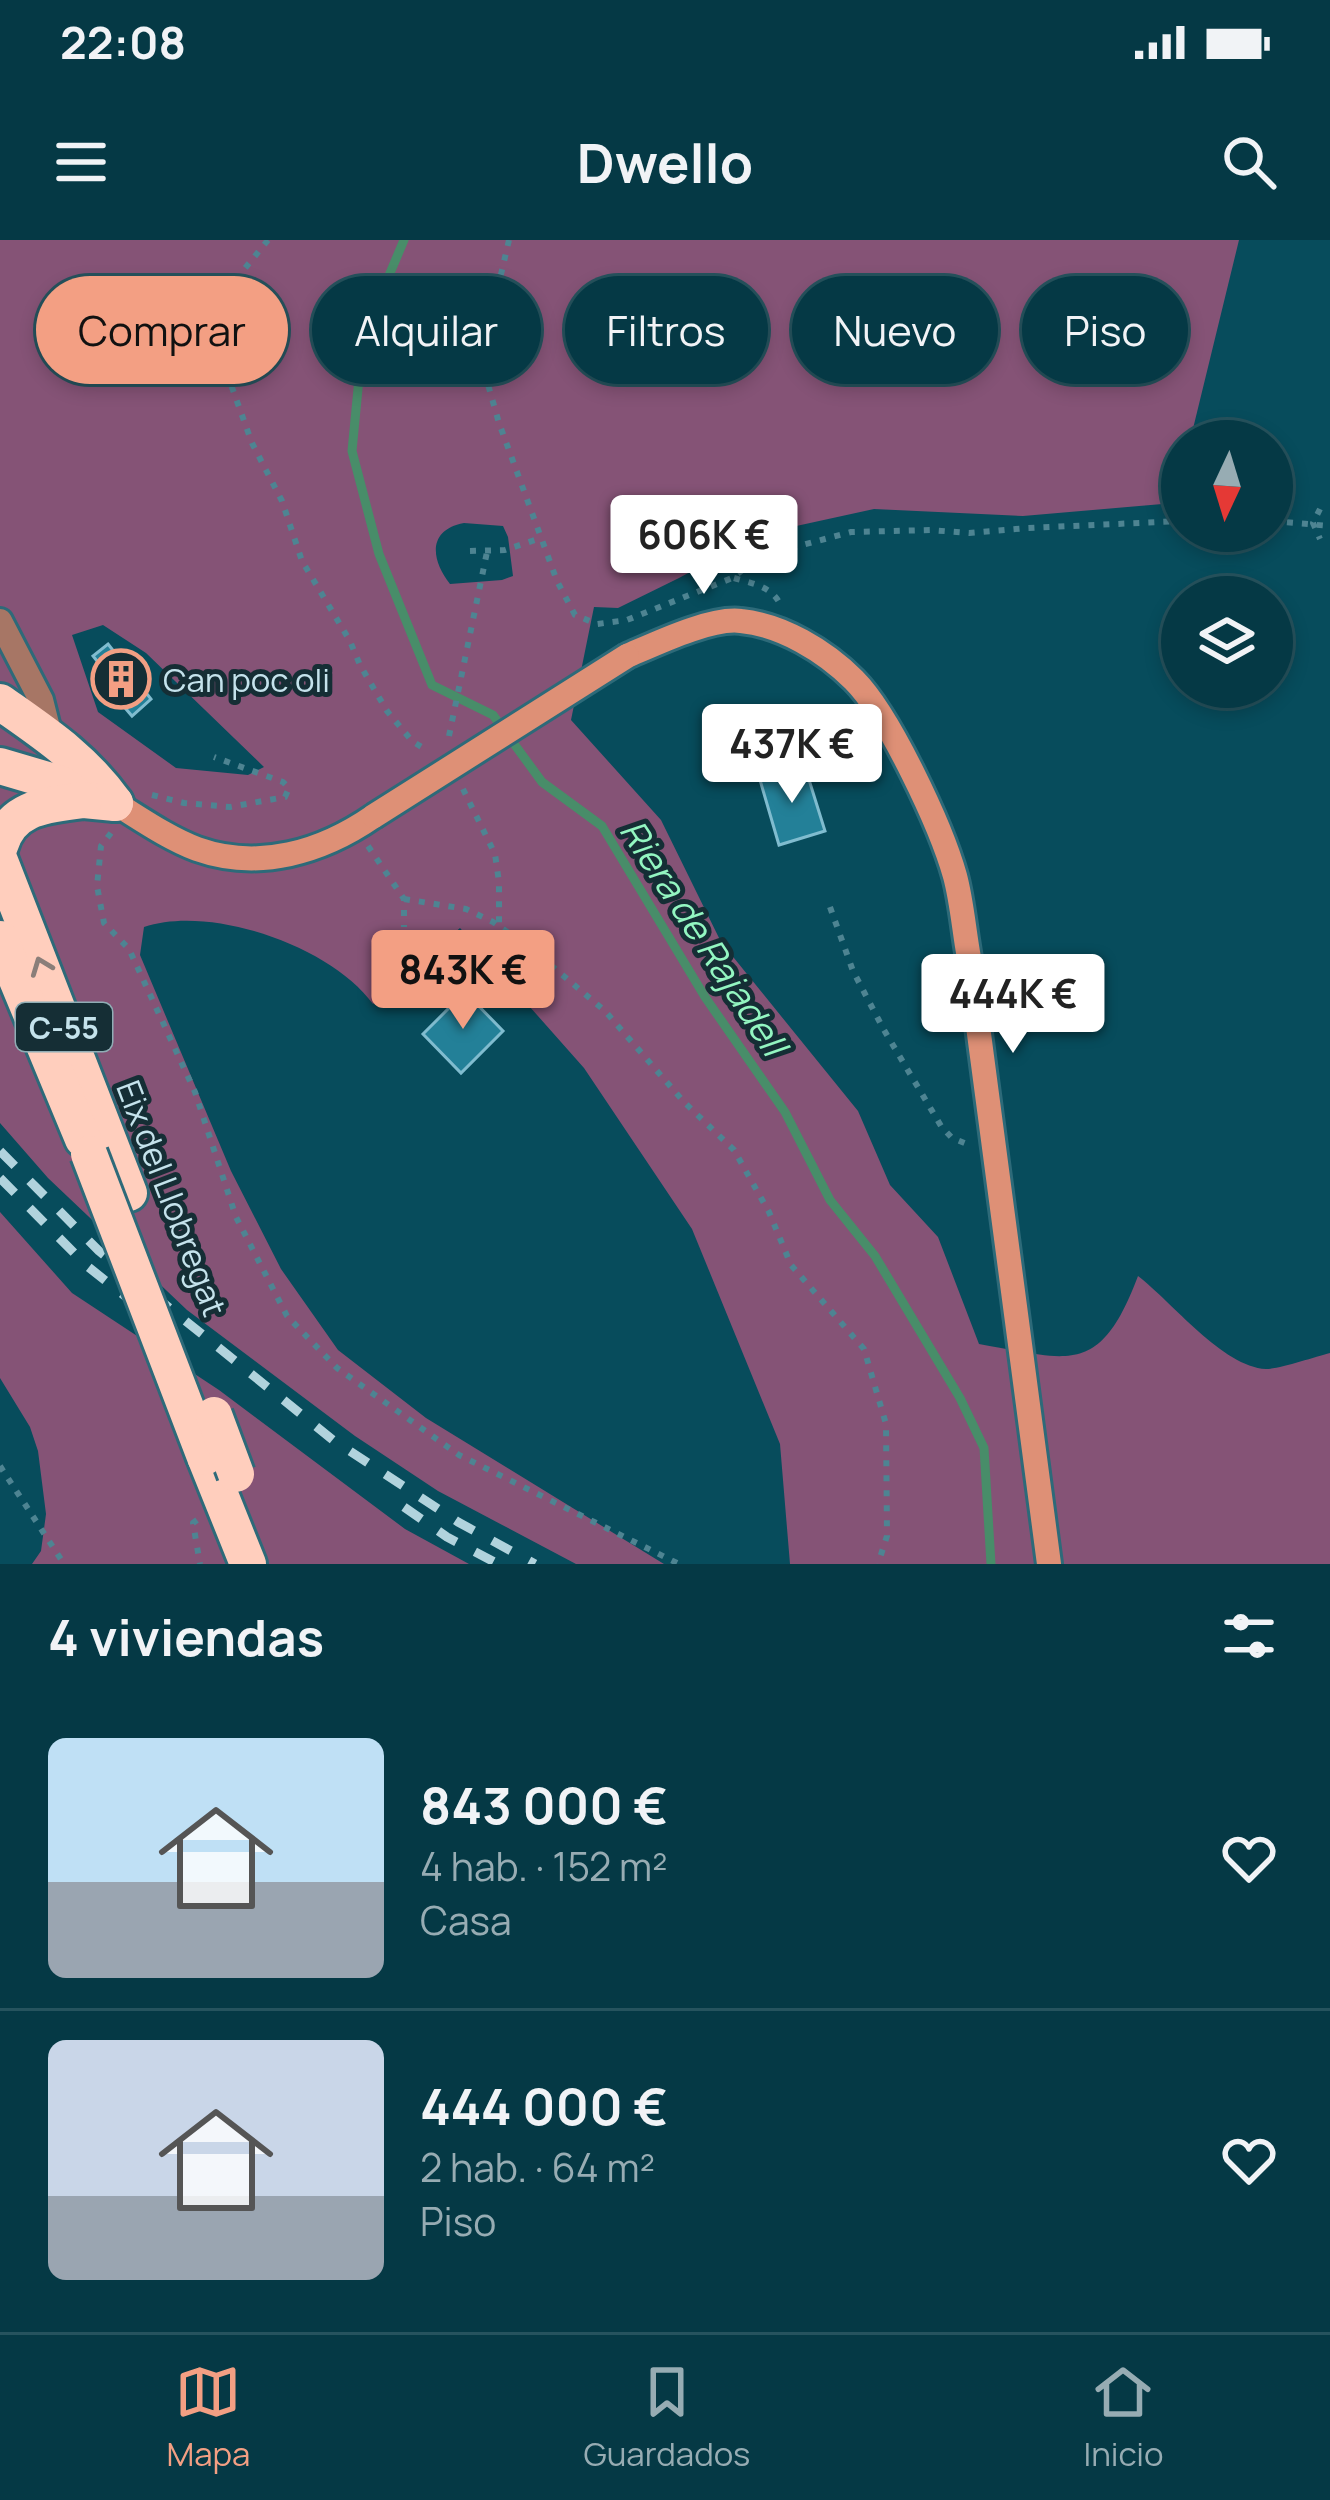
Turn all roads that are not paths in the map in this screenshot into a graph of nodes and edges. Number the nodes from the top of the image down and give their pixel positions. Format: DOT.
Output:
graph roads {
  1 [pos="0,621"];
  2 [pos="20,722"];
  3 [pos="0,766"];
  4 [pos="109,804"];
  5 [pos="0,846"];
  6 [pos="0,861"];
  7 [pos="0,939"];
  8 [pos="221,1465"];
  9 [pos="248,1564"];
  10 [pos="270,1564"];
  11 [pos="1049,1564"];
  1 -- 2 [label="street"];
  2 -- 4 [label="highway"];
  3 -- 4 [label="highway"];
  4 -- 5 [label="highway"];
  4 -- 11 [label="street, bridge"];
  8 -- 6 [label="highway, Eix del Llobregat / C-55, one-way, bridge"];
  7 -- 8 [label="highway, Eix del Llobregat / C-55, bridge"];
  8 -- 9 [label="highway, Eix del Llobregat / C-55"];
  8 -- 10 [label="highway, Eix del Llobregat / C-55"];
}
